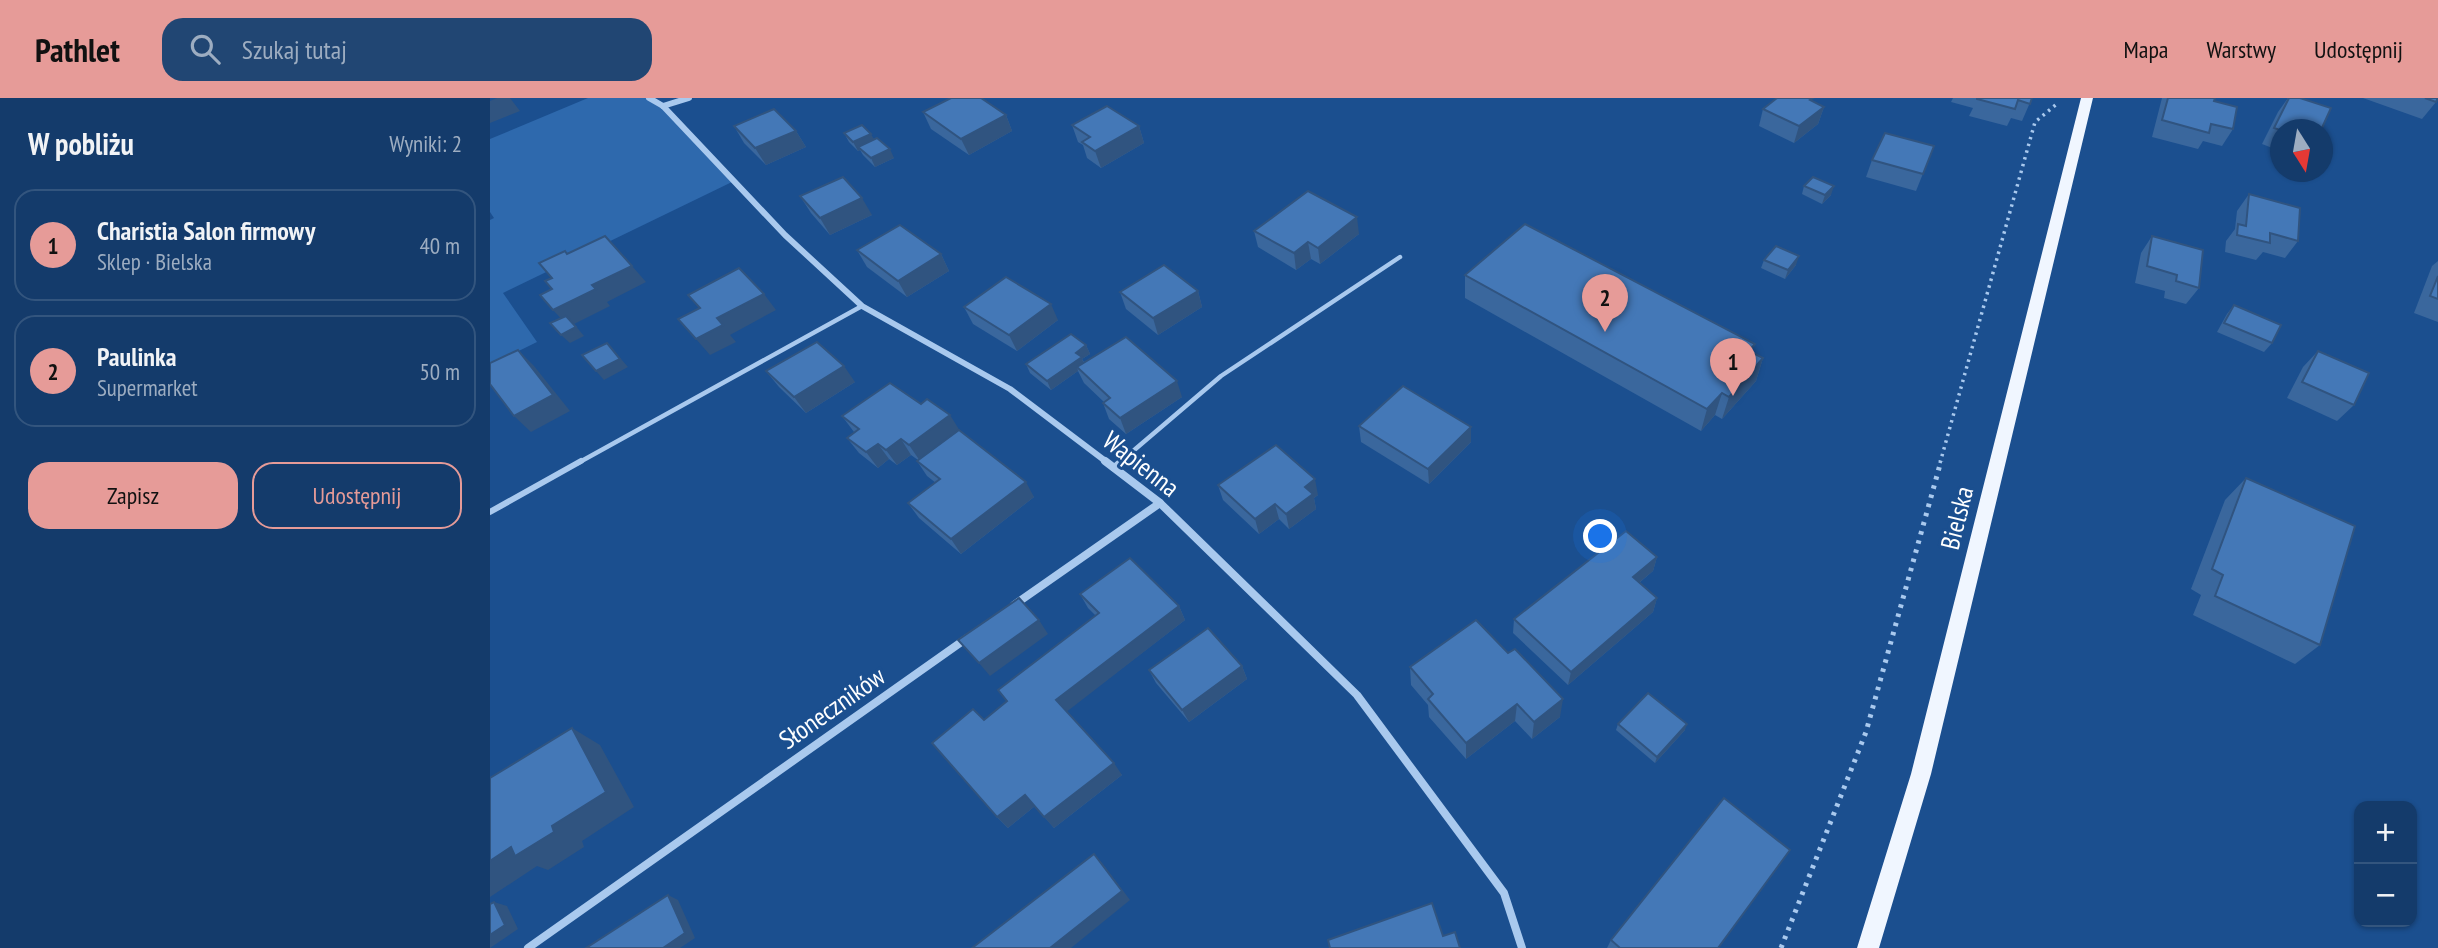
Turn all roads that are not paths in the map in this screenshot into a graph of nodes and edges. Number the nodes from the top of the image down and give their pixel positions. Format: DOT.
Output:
graph roads {
  1 [pos="649,98"];
  2 [pos="689,98"];
  3 [pos="2087,98"];
  4 [pos="663,106"];
  5 [pos="1400,257"];
  6 [pos="862,306"];
  7 [pos="1113,468"];
  8 [pos="1160,503"];
  9 [pos="490,512"];
  10 [pos="1003,613"];
  11 [pos="981,629"];
  12 [pos="528,948"];
  13 [pos="1522,948"];
  14 [pos="1868,948"];
  1 -- 4 [label="street, Wapienna"];
  2 -- 4 [label="street"];
  3 -- 14 [label="main road, Bielska"];
  4 -- 6 [label="street, Wapienna"];
  5 -- 7 [label="lane"];
  6 -- 7 [label="street, Wapienna"];
  6 -- 9 [label="lane"];
  7 -- 8 [label="street, Wapienna"];
  8 -- 10 [label="street"];
  8 -- 13 [label="street, Wapienna"];
  11 -- 12 [label="street, Słoneczników"];
}
